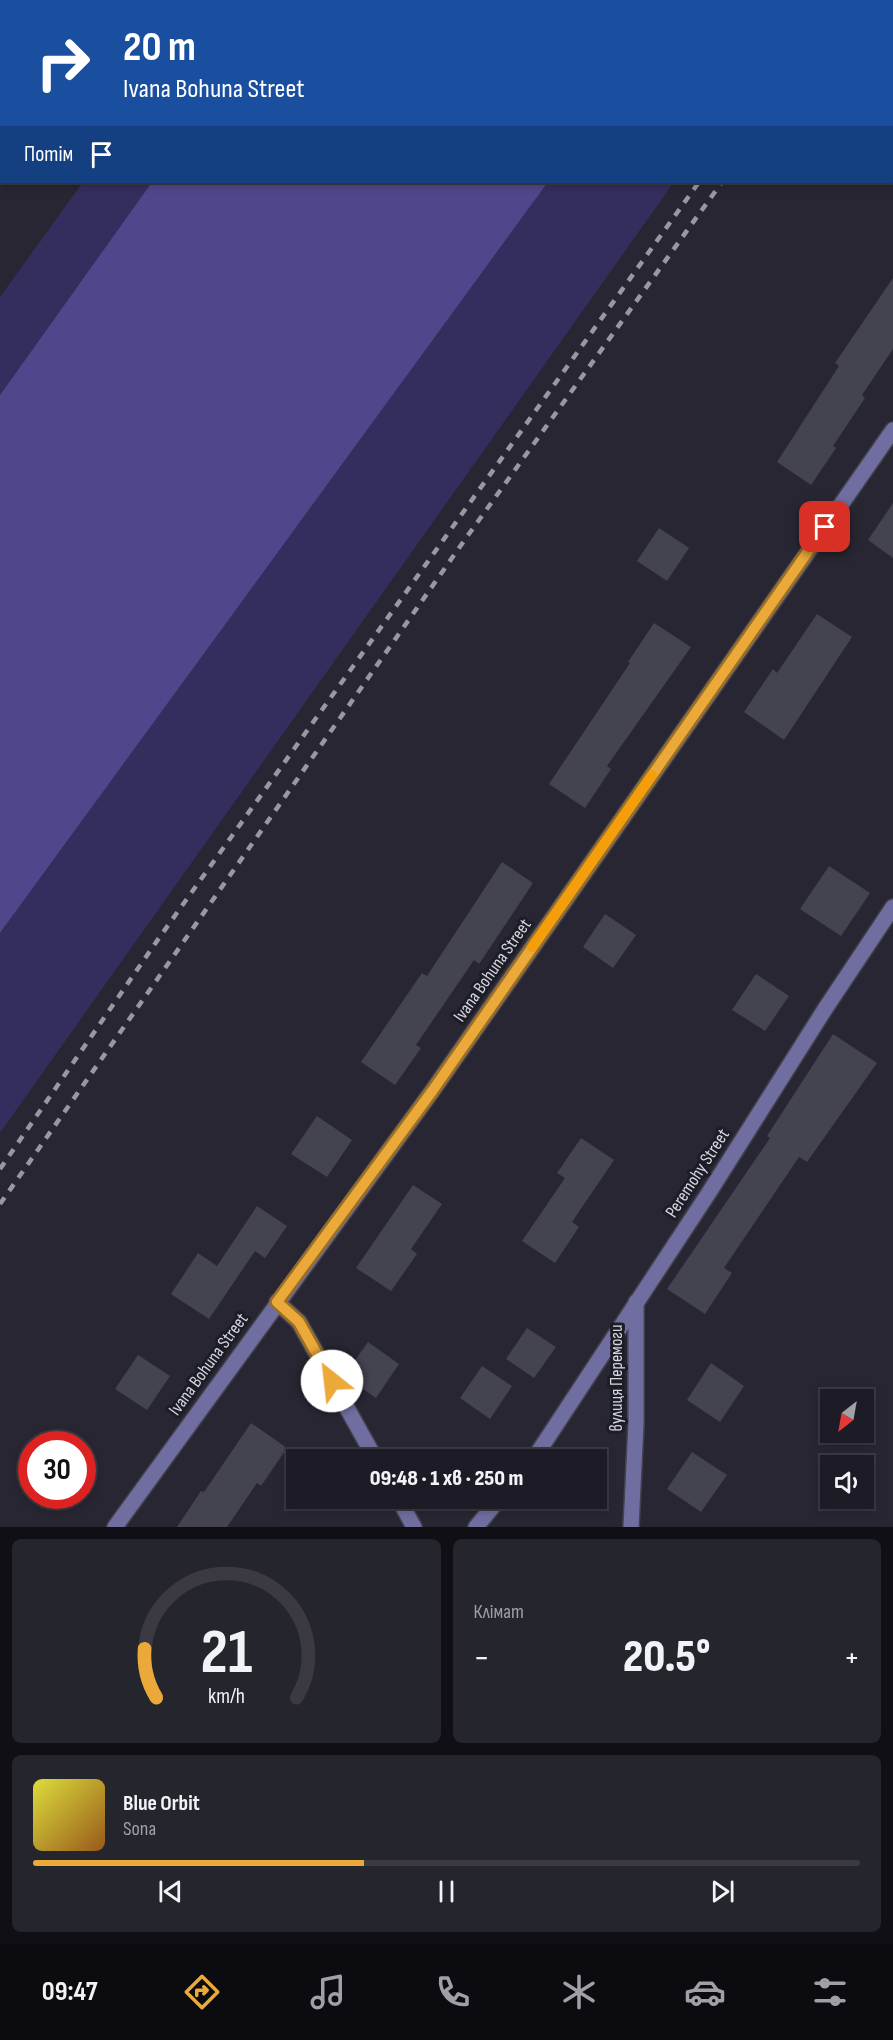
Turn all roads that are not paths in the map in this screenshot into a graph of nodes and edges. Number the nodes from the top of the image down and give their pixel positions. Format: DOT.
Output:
graph roads {
  1 [pos="893,430"];
  2 [pos="893,908"];
  3 [pos="636,1301"];
  4 [pos="277,1302"];
  5 [pos="370,1449"];
  6 [pos="540,1449"];
  7 [pos="404,1509"];
  8 [pos="491,1509"];
  9 [pos="115,1527"];
  10 [pos="414,1527"];
  11 [pos="476,1527"];
  12 [pos="631,1527"];
  1 -- 4 [label="street, Ivana Bohuna Street"];
  2 -- 3 [label="street, Peremohy Street"];
  3 -- 6 [label="street, Peremohy Street"];
  3 -- 12 [label="street, вулиця Перемоги"];
  4 -- 5 [label="street"];
  4 -- 9 [label="street, Ivana Bohuna Street"];
  7 -- 10 [label="street"];
  8 -- 11 [label="street"];
}
